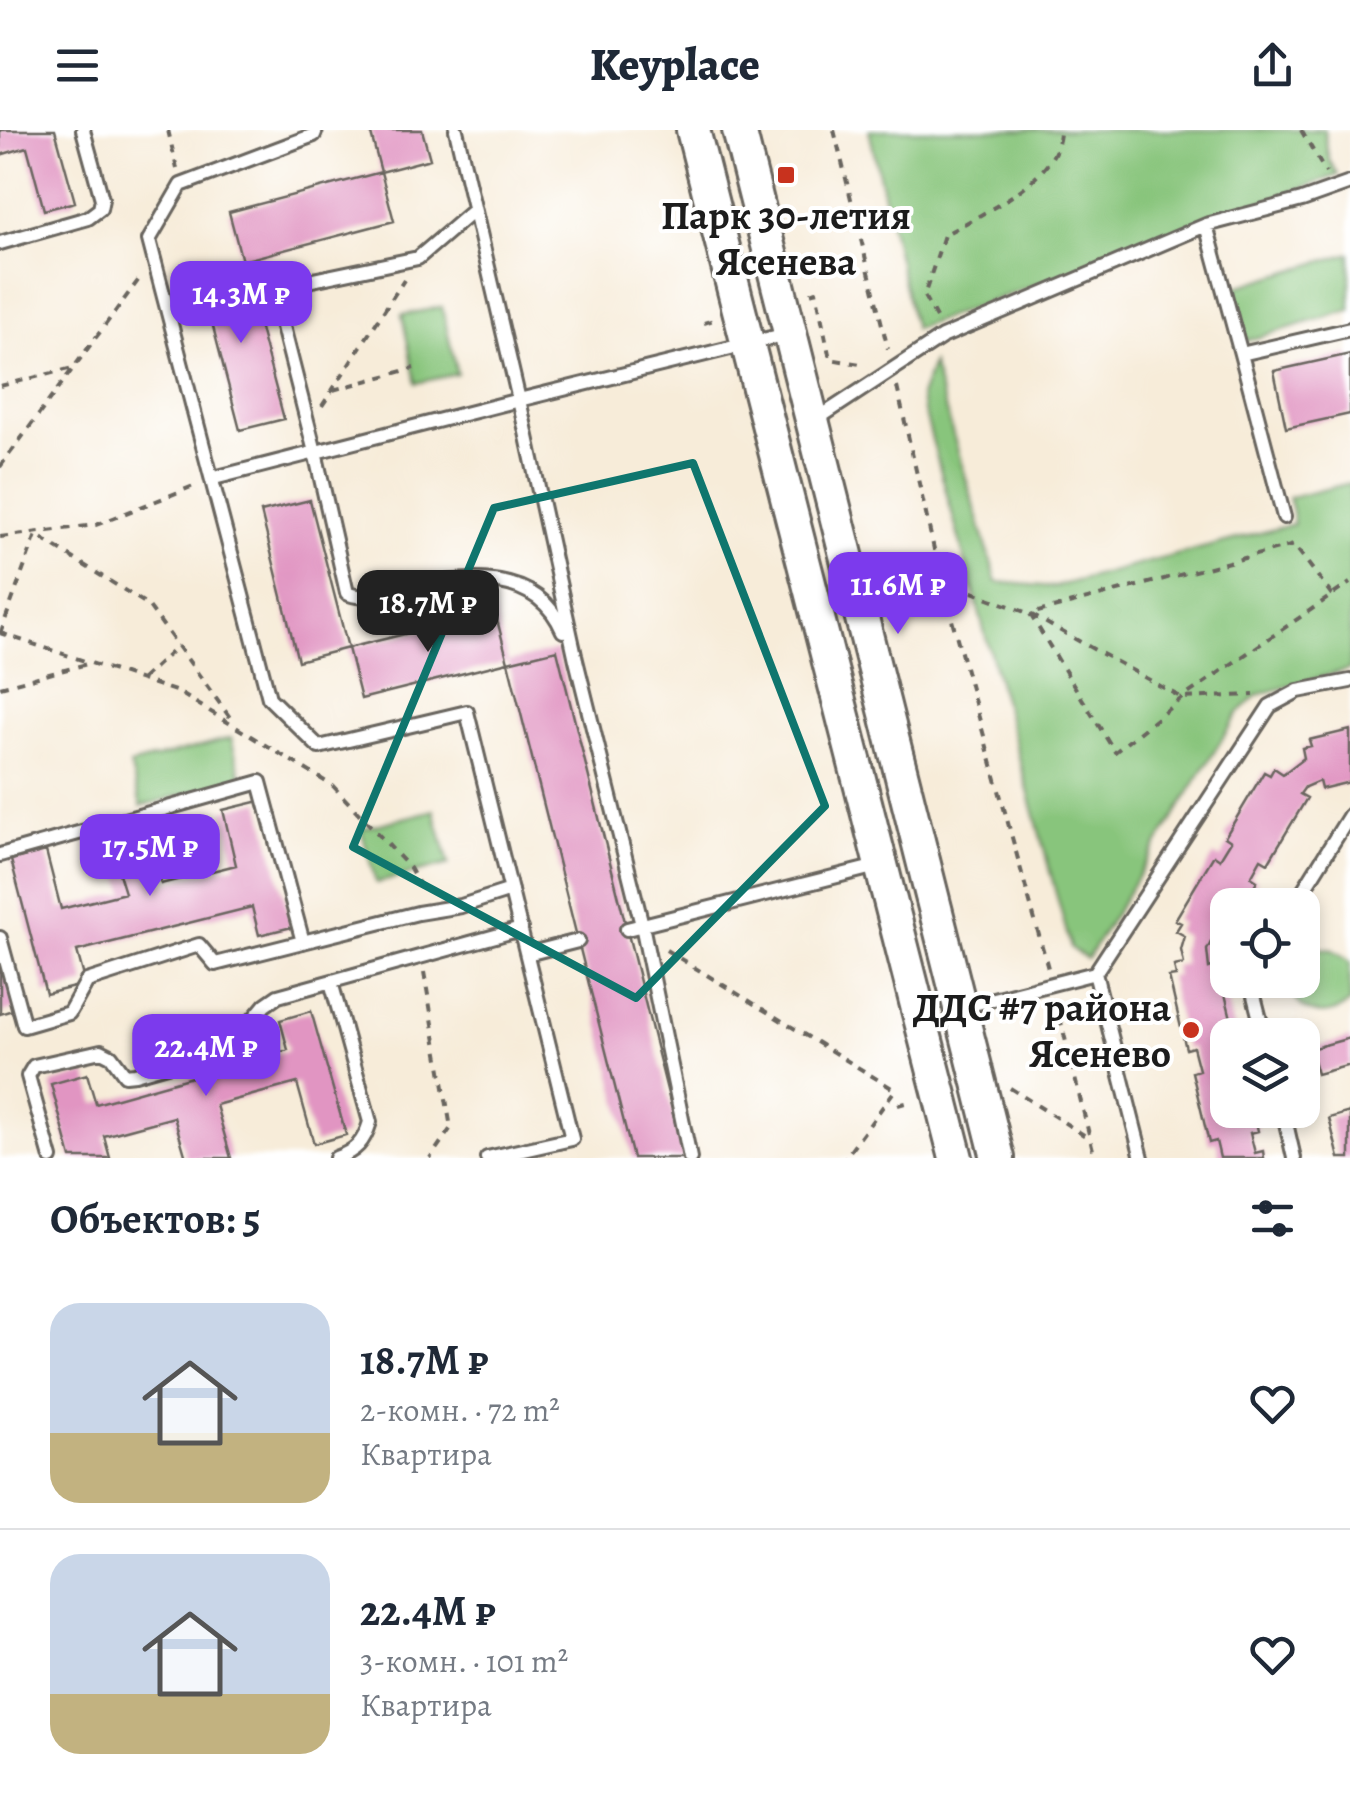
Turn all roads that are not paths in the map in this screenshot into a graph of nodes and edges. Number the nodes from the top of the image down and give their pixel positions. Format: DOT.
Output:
graph roads {
  1 [pos="83,130"];
  2 [pos="316,130"];
  3 [pos="456,130"];
  4 [pos="694,130"];
  5 [pos="739,130"];
  6 [pos="1350,184"];
  7 [pos="474,210"];
  8 [pos="1206,226"];
  9 [pos="0,242"];
  10 [pos="1350,330"];
  11 [pos="789,334"];
  12 [pos="748,343"];
  13 [pos="1241,354"];
  14 [pos="519,400"];
  15 [pos="812,422"];
  16 [pos="316,452"];
  17 [pos="214,478"];
  18 [pos="1284,517"];
  19 [pos="576,660"];
  20 [pos="1350,681"];
  21 [pos="1350,815"];
  22 [pos="0,855"];
  23 [pos="883,864"];
  24 [pos="1305,888"];
  25 [pos="511,890"];
  26 [pos="521,928"];
  27 [pos="627,929"];
  28 [pos="644,931"];
  29 [pos="0,938"];
  30 [pos="578,941"];
  31 [pos="303,942"];
  32 [pos="527,954"];
  33 [pos="1095,973"];
  34 [pos="330,982"];
  35 [pos="959,1008"];
  36 [pos="1286,1128"];
  37 [pos="51,1158"];
  38 [pos="336,1158"];
  39 [pos="487,1158"];
  40 [pos="690,1158"];
  41 [pos="956,1158"];
  42 [pos="998,1158"];
  43 [pos="1142,1158"];
  44 [pos="1294,1158"];
  1 -- 9 [label="lane"];
  2 -- 17 [label="lane"];
  3 -- 7 [label="lane"];
  4 -- 12 [label="street"];
  5 -- 11 [label="street"];
  6 -- 8 [label="lane"];
  7 -- 14 [label="lane"];
  7 -- 16 [label="lane"];
  8 -- 13 [label="lane"];
  8 -- 15 [label="lane"];
  10 -- 13 [label="lane"];
  11 -- 12 [label="lane"];
  11 -- 15 [label="street"];
  12 -- 14 [label="lane"];
  12 -- 23 [label="street"];
  13 -- 18 [label="lane"];
  14 -- 16 [label="lane"];
  14 -- 19 [label="lane"];
  15 -- 35 [label="street"];
  16 -- 17 [label="lane"];
  16 -- 19 [label="lane"];
  17 -- 25 [label="lane"];
  19 -- 28 [label="lane"];
  20 -- 33 [label="lane"];
  21 -- 24 [label="lane"];
  22 -- 31 [label="lane"];
  23 -- 28 [label="lane"];
  23 -- 41 [label="street"];
  25 -- 26 [label="lane"];
  25 -- 29 [label="lane"];
  26 -- 32 [label="lane"];
  26 -- 34 [label="lane"];
  27 -- 28 [label="lane"];
  28 -- 40 [label="lane"];
  30 -- 32 [label="lane"];
  32 -- 39 [label="lane"];
  33 -- 35 [label="lane"];
  33 -- 43 [label="lane"];
  34 -- 37 [label="lane"];
  34 -- 38 [label="lane"];
  35 -- 42 [label="street"];
  36 -- 44 [label="lane"];
}
